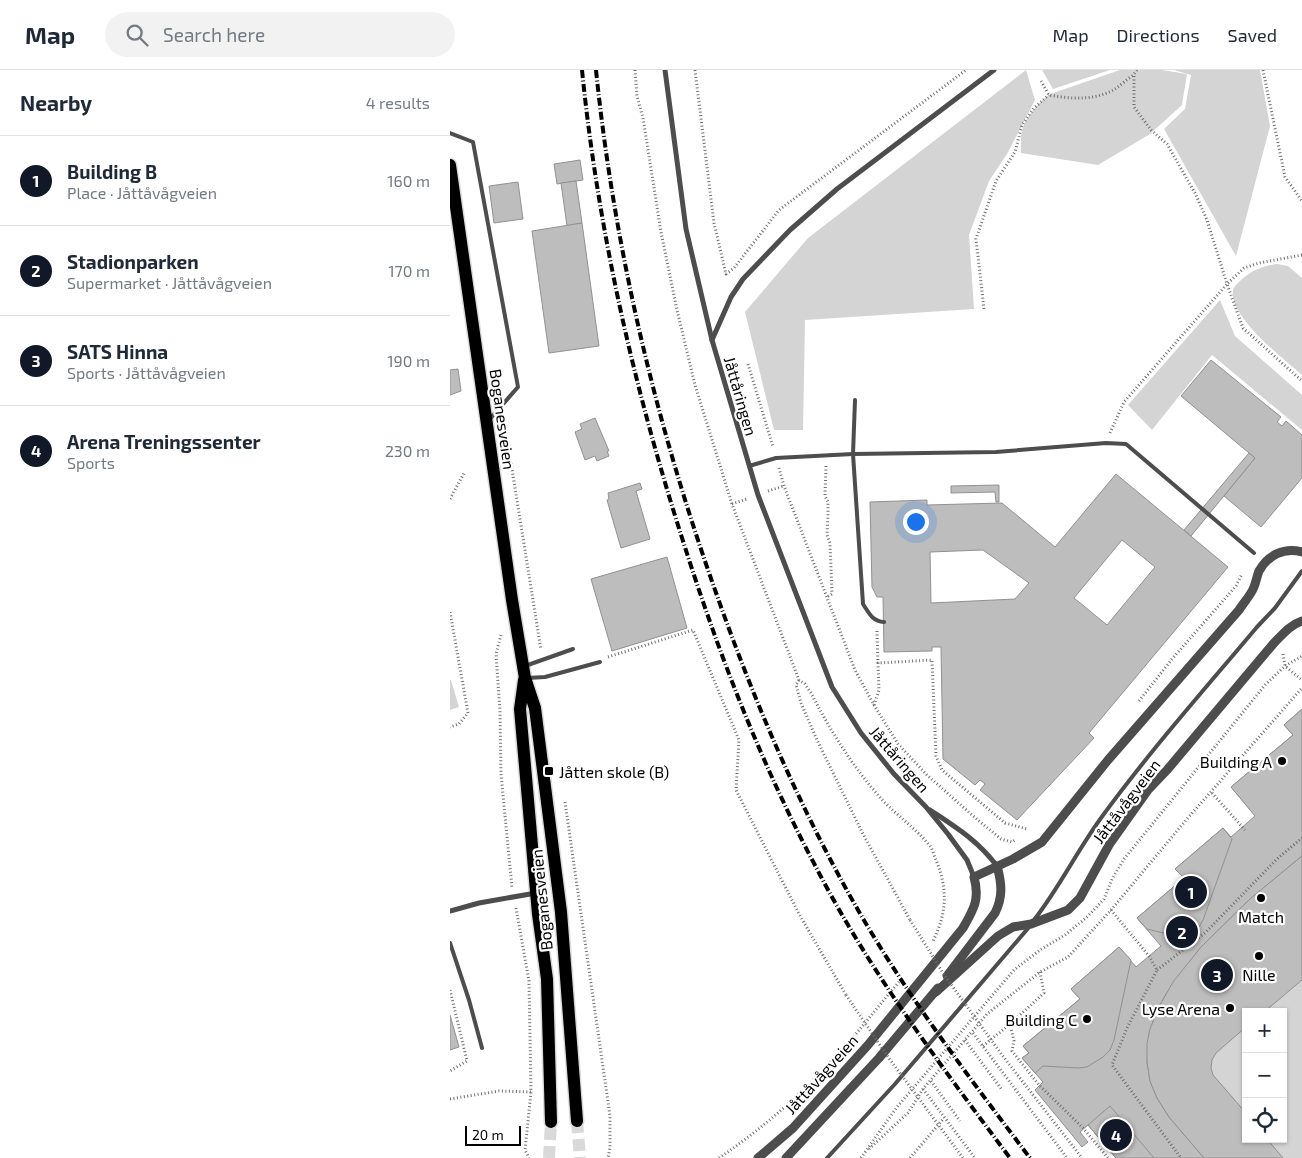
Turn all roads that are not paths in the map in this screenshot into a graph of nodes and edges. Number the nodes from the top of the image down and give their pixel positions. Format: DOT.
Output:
graph roads {
  1 [pos="665,70"];
  2 [pos="994,70"];
  3 [pos="450,133"];
  4 [pos="450,165"];
  5 [pos="712,340"];
  6 [pos="855,400"];
  7 [pos="487,422"];
  8 [pos="852,454"];
  9 [pos="749,466"];
  10 [pos="1302,552"];
  11 [pos="1254,553"];
  12 [pos="1302,571"];
  13 [pos="1302,621"];
  14 [pos="884,622"];
  15 [pos="573,649"];
  16 [pos="600,662"];
  17 [pos="524,672"];
  18 [pos="926,806"];
  19 [pos="997,866"];
  20 [pos="974,877"];
  21 [pos="536,893"];
  22 [pos="450,911"];
  23 [pos="1031,924"];
  24 [pos="450,943"];
  25 [pos="936,992"];
  26 [pos="482,1048"];
  27 [pos="577,1121"];
  28 [pos="551,1122"];
  29 [pos="758,1158"];
  30 [pos="786,1158"];
  31 [pos="827,1158"];
  1 -- 5 [label="street"];
  2 -- 5 [label="street, Jåttåringen"];
  3 -- 7 [label="lane"];
  4 -- 7 [label="main road, Boganesveien"];
  5 -- 9 [label="street, Jåttåringen"];
  6 -- 8 [label="lane"];
  7 -- 17 [label="main road, Boganesveien"];
  8 -- 9 [label="lane"];
  8 -- 11 [label="lane"];
  8 -- 14 [label="lane"];
  9 -- 18 [label="street, Jåttåringen"];
  10 -- 19 [label="street"];
  12 -- 23 [label="lane"];
  13 -- 23 [label="street, Jåttåvågveien"];
  15 -- 17 [label="lane"];
  16 -- 17 [label="lane"];
  17 -- 21 [label="main road, Boganesveien"];
  17 -- 27 [label="main road, Boganesveien"];
  18 -- 19 [label="street, Jåttåringen"];
  18 -- 20 [label="street, Jåttåringen"];
  19 -- 20 [label="street"];
  19 -- 25 [label="street, Jåttåvågveien"];
  20 -- 29 [label="street, Jåttåvågveien"];
  21 -- 22 [label="street"];
  21 -- 28 [label="main road, Boganesveien"];
  23 -- 25 [label="street, Jåttåvågveien"];
  23 -- 31 [label="lane"];
  24 -- 26 [label="lane"];
  25 -- 30 [label="street, Jåttåvågveien"];
}
